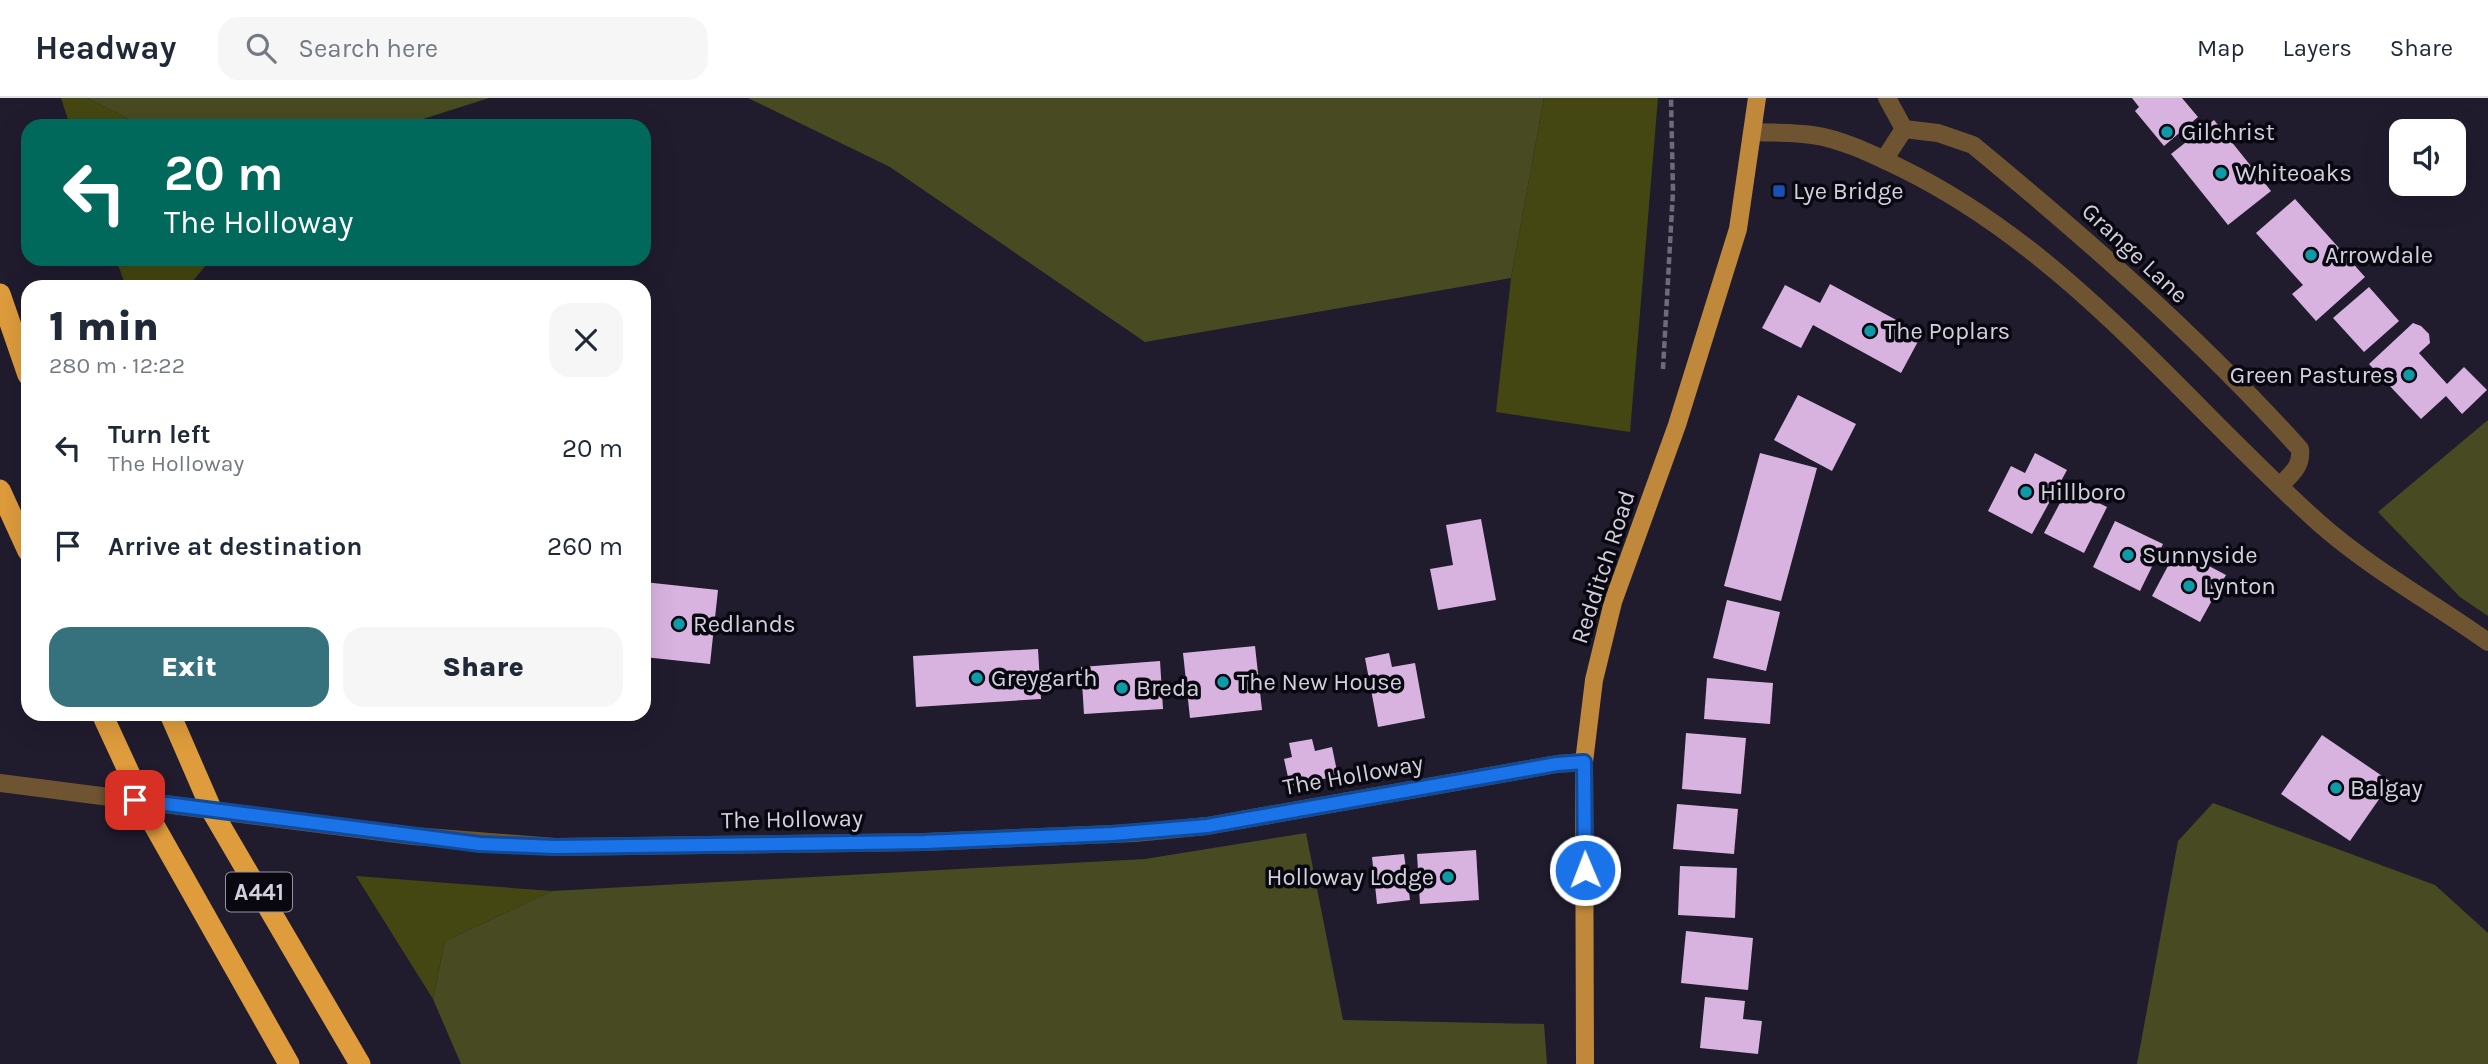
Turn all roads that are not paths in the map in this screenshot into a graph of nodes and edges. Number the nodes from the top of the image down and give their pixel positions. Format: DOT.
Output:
graph roads {
  1 [pos="1757,98"];
  2 [pos="1887,98"];
  3 [pos="1904,130"];
  4 [pos="1754,132"];
  5 [pos="1884,160"];
  6 [pos="0,294"];
  7 [pos="21,355"];
  8 [pos="2280,486"];
  9 [pos="0,490"];
  10 [pos="21,536"];
  11 [pos="2488,642"];
  12 [pos="105,721"];
  13 [pos="173,721"];
  14 [pos="1584,762"];
  15 [pos="0,783"];
  16 [pos="289,1064"];
  17 [pos="359,1064"];
  18 [pos="1585,1064"];
  1 -- 4 [label="main road, Redditch Road"];
  2 -- 3 [label="street"];
  3 -- 5 [label="street"];
  3 -- 8 [label="street, Grange Lane"];
  4 -- 5 [label="street"];
  4 -- 14 [label="main road, Redditch Road"];
  5 -- 8 [label="street"];
  6 -- 7 [label="highway"];
  8 -- 11 [label="street"];
  9 -- 10 [label="highway"];
  12 -- 16 [label="highway, A441"];
  13 -- 17 [label="highway, A441"];
  14 -- 15 [label="street, The Holloway"];
  14 -- 18 [label="main road, Redditch Road"];
}
